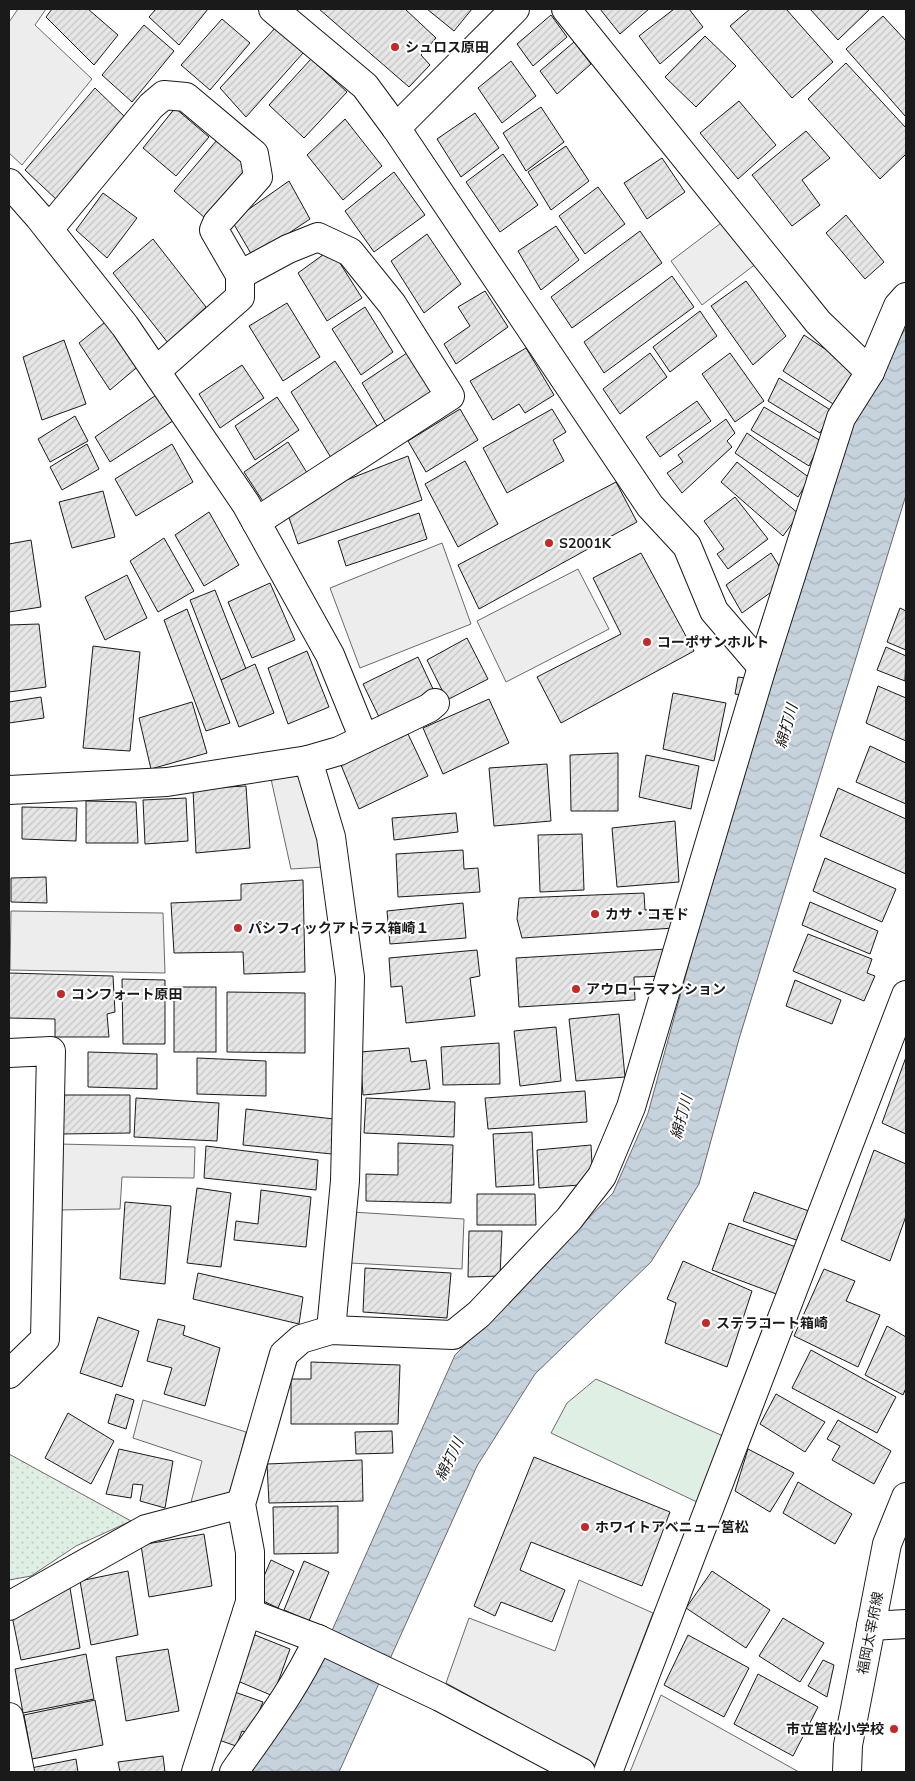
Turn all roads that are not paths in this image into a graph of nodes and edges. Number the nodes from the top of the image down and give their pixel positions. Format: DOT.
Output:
graph roads {
  1 [pos="273,9"];
  2 [pos="515,9"];
  3 [pos="566,9"];
  4 [pos="396,128"];
  5 [pos="9,184"];
  6 [pos="49,229"];
  7 [pos="240,275"];
  8 [pos="906,297"];
  9 [pos="156,371"];
  10 [pos="870,372"];
  11 [pos="256,522"];
  12 [pos="762,667"];
  13 [pos="435,703"];
  14 [pos="364,739"];
  15 [pos="308,760"];
  16 [pos="9,790"];
  17 [pos="906,994"];
  18 [pos="9,1053"];
  19 [pos="331,1330"];
  20 [pos="9,1374"];
  21 [pos="906,1497"];
  22 [pos="241,1504"];
  23 [pos="9,1606"];
  24 [pos="247,1612"];
  25 [pos="906,1624"];
  26 [pos="871,1626"];
  27 [pos="318,1639"];
  28 [pos="9,1717"];
  29 [pos="20,1772"];
  30 [pos="196,1772"];
  31 [pos="234,1772"];
  32 [pos="581,1772"];
  33 [pos="608,1772"];
  34 [pos="847,1772"];
  1 -- 4 [label="street"];
  2 -- 4 [label="street"];
  3 -- 10 [label="street"];
  4 -- 12 [label="street"];
  5 -- 6 [label="street"];
  6 -- 7 [label="street"];
  6 -- 9 [label="street"];
  7 -- 9 [label="street"];
  7 -- 11 [label="street"];
  8 -- 10 [label="street"];
  9 -- 11 [label="street"];
  10 -- 12 [label="street"];
  11 -- 14 [label="street"];
  12 -- 19 [label="street"];
  13 -- 14 [label="street"];
  14 -- 15 [label="street"];
  15 -- 16 [label="street"];
  15 -- 19 [label="street"];
  17 -- 33 [label="street"];
  18 -- 20 [label="street"];
  19 -- 22 [label="street"];
  21 -- 26 [label="street, 福岡太宰府線"];
  22 -- 23 [label="street"];
  22 -- 24 [label="street"];
  24 -- 27 [label="street"];
  24 -- 30 [label="street"];
  25 -- 26 [label="street"];
  26 -- 34 [label="street, 福岡太宰府線"];
  27 -- 31 [label="street"];
  27 -- 32 [label="street"];
  28 -- 29 [label="street"];
}
